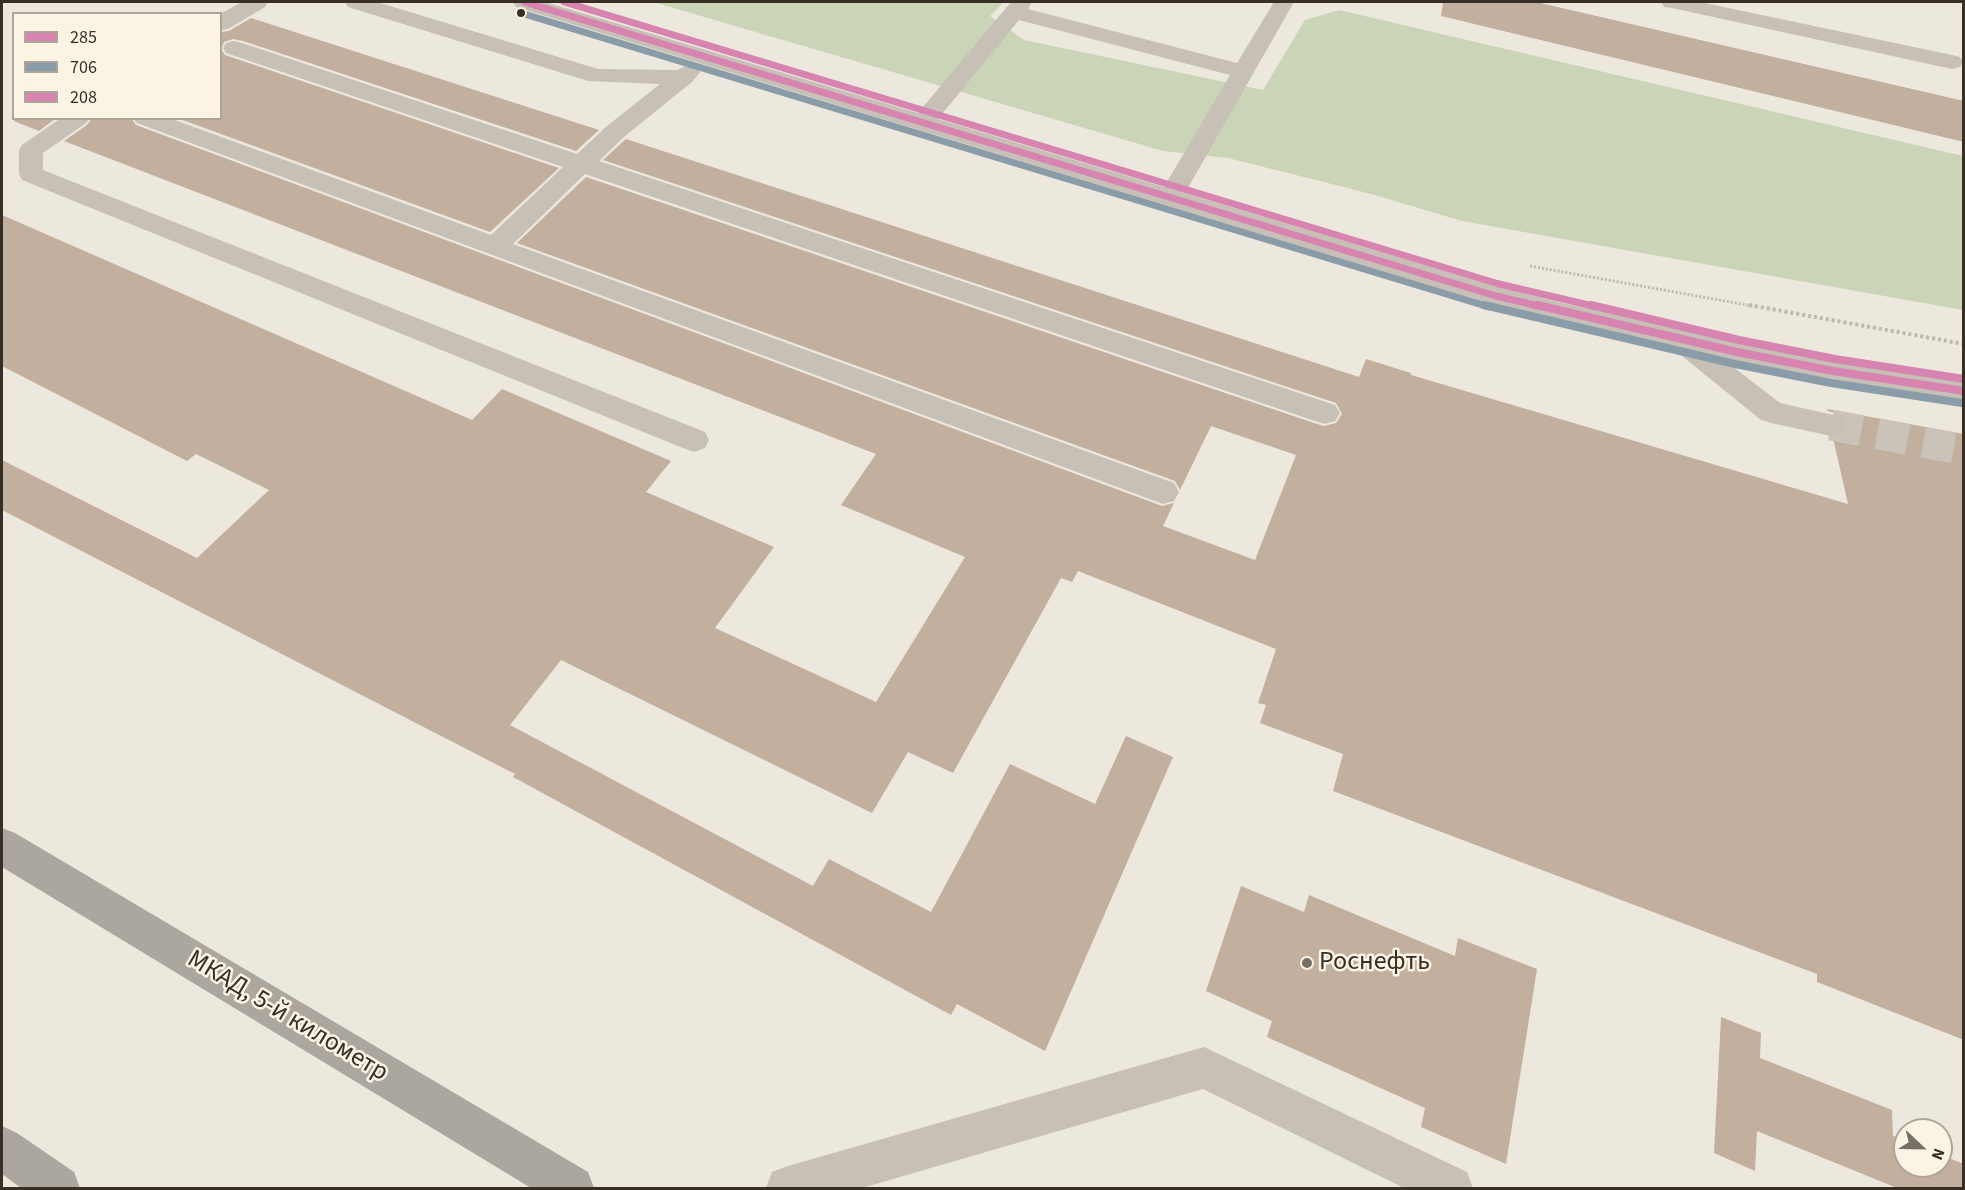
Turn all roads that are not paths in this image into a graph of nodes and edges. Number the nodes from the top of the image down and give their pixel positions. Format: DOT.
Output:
graph roads {
  1 [pos="257,2"];
  2 [pos="356,2"];
  3 [pos="524,2"];
  4 [pos="1284,2"];
  5 [pos="1672,2"];
  6 [pos="1017,7"];
  7 [pos="222,23"];
  8 [pos="234,48"];
  9 [pos="707,57"];
  10 [pos="1952,62"];
  11 [pos="1243,71"];
  12 [pos="684,76"];
  13 [pos="75,120"];
  14 [pos="150,120"];
  15 [pos="921,123"];
  16 [pos="583,164"];
  17 [pos="1170,198"];
  18 [pos="494,247"];
  19 [pos="1677,339"];
  20 [pos="1964,391"];
  21 [pos="1325,413"];
  22 [pos="1831,425"];
  23 [pos="694,440"];
  24 [pos="1163,492"];
  25 [pos="2,846"];
  26 [pos="2,1148"];
  27 [pos="58,1188"];
  28 [pos="572,1188"];
  29 [pos="788,1188"];
  30 [pos="1451,1188"];
  1 -- 7 [label="street"];
  2 -- 12 [label="street"];
  3 -- 9 [label="street"];
  4 -- 11 [label="street"];
  5 -- 10 [label="street"];
  6 -- 11 [label="street"];
  6 -- 15 [label="street"];
  8 -- 16 [label="street"];
  9 -- 12 [label="street"];
  9 -- 15 [label="street"];
  11 -- 17 [label="street"];
  12 -- 16 [label="street"];
  13 -- 23 [label="street"];
  14 -- 18 [label="street"];
  15 -- 17 [label="street"];
  16 -- 18 [label="street"];
  16 -- 21 [label="street"];
  17 -- 19 [label="street"];
  18 -- 24 [label="street"];
  19 -- 20 [label="street"];
  19 -- 22 [label="street"];
  25 -- 28 [label="highway, МКАД, 5-й километр"];
  26 -- 27 [label="highway"];
  29 -- 30 [label="street"];
}
